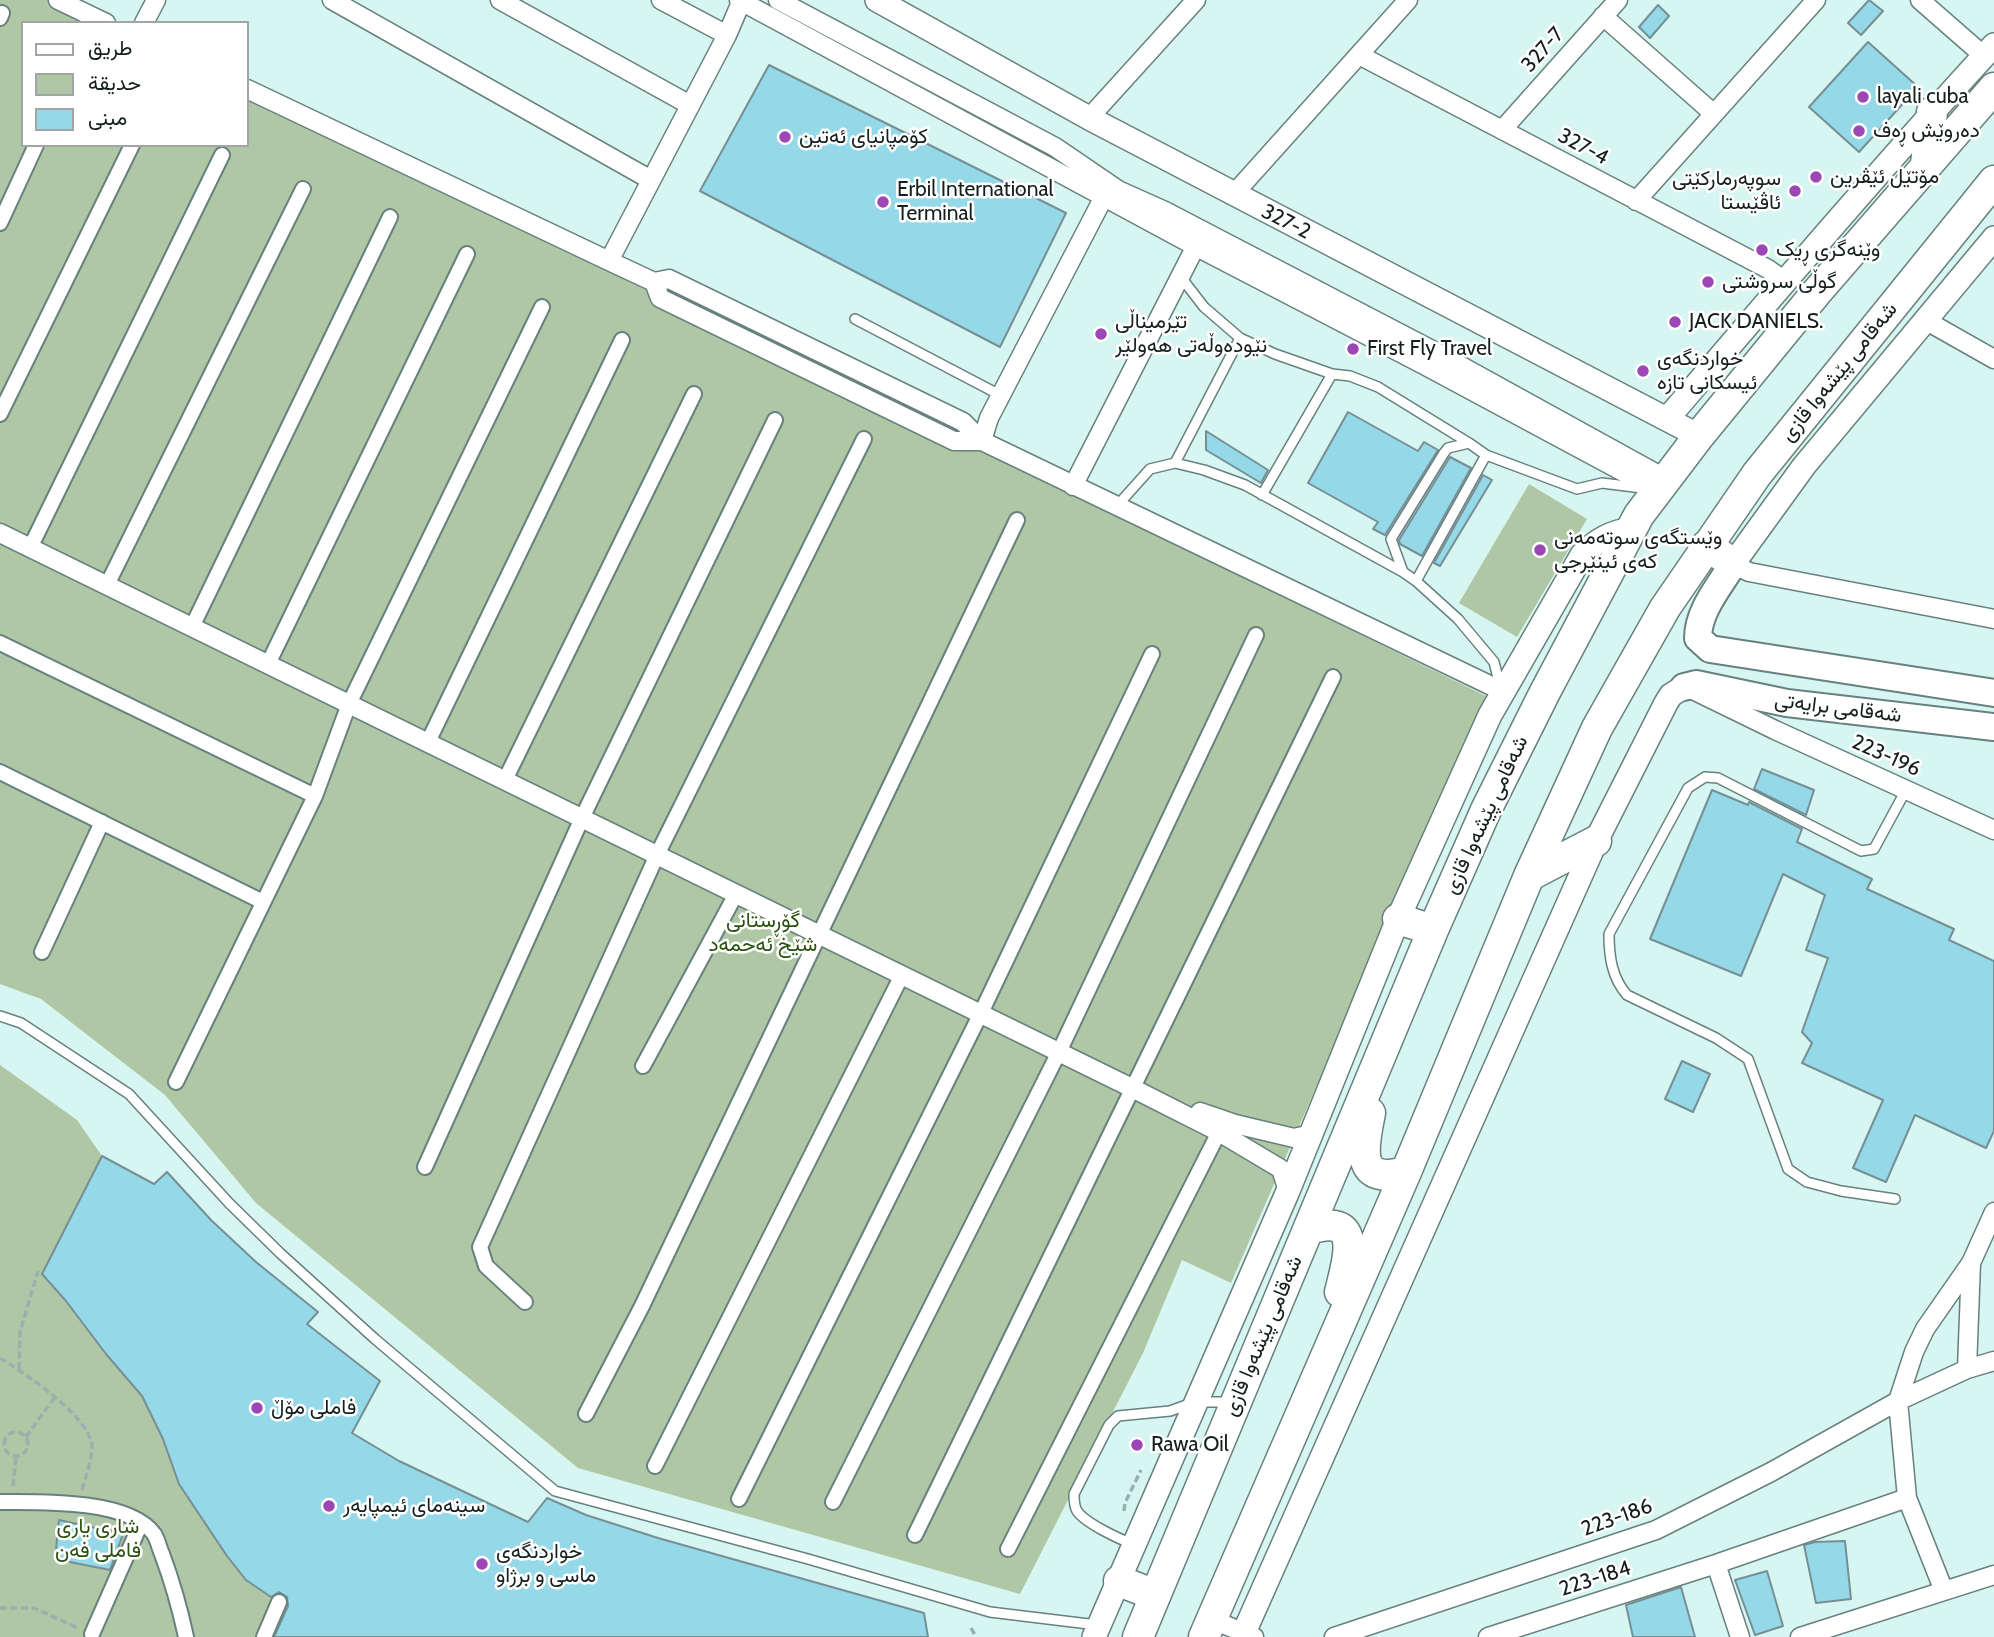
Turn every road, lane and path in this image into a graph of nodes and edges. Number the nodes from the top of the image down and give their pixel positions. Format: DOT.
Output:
graph roads {
  1 [pos="58,0"];
  2 [pos="156,0"];
  3 [pos="332,0"];
  4 [pos="500,0"];
  5 [pos="661,0"];
  6 [pos="741,0"];
  7 [pos="778,0"];
  8 [pos="877,0"];
  9 [pos="1196,0"];
  10 [pos="1408,0"];
  11 [pos="1618,0"];
  12 [pos="1816,0"];
  13 [pos="1920,0"];
  14 [pos="1603,16"];
  15 [pos="102,21"];
  16 [pos="145,21"];
  17 [pos="727,35"];
  18 [pos="1989,50"];
  19 [pos="1359,55"];
  20 [pos="1994,88"];
  21 [pos="248,89"];
  22 [pos="690,105"];
  23 [pos="1932,112"];
  24 [pos="1714,114"];
  25 [pos="1089,118"];
  26 [pos="1502,131"];
  27 [pos="35,147"];
  28 [pos="131,147"];
  29 [pos="222,155"];
  30 [pos="1926,164"];
  31 [pos="651,180"];
  32 [pos="1992,186"];
  33 [pos="303,189"];
  34 [pos="1107,191"];
  35 [pos="1233,195"];
  36 [pos="1636,201"];
  37 [pos="390,216"];
  38 [pos="0,223"];
  39 [pos="1199,238"];
  40 [pos="1994,238"];
  41 [pos="467,254"];
  42 [pos="609,261"];
  43 [pos="1180,276"];
  44 [pos="1785,281"];
  45 [pos="542,307"];
  46 [pos="855,318"];
  47 [pos="1925,320"];
  48 [pos="1240,338"];
  49 [pos="622,340"];
  50 [pos="1994,359"];
  51 [pos="1332,374"];
  52 [pos="694,394"];
  53 [pos="1000,395"];
  54 [pos="0,414"];
  55 [pos="1667,419"];
  56 [pos="775,420"];
  57 [pos="1699,436"];
  58 [pos="864,439"];
  59 [pos="982,441"];
  60 [pos="1469,443"];
  61 [pos="1486,455"];
  62 [pos="1175,463"];
  63 [pos="1662,485"];
  64 [pos="1073,486"];
  65 [pos="1262,495"];
  66 [pos="1116,507"];
  67 [pos="1017,520"];
  68 [pos="1632,529"];
  69 [pos="0,533"];
  70 [pos="1707,545"];
  71 [pos="30,548"];
  72 [pos="1733,564"];
  73 [pos="1403,572"];
  74 [pos="1416,580"];
  75 [pos="107,585"];
  76 [pos="1994,619"];
  77 [pos="192,627"];
  78 [pos="1256,635"];
  79 [pos="0,643"];
  80 [pos="1152,654"];
  81 [pos="268,664"];
  82 [pos="1333,677"];
  83 [pos="1684,687"];
  84 [pos="1502,691"];
  85 [pos="1994,693"];
  86 [pos="349,704"];
  87 [pos="1994,727"];
  88 [pos="428,743"];
  89 [pos="0,772"];
  90 [pos="505,780"];
  91 [pos="1906,790"];
  92 [pos="315,796"];
  93 [pos="582,818"];
  94 [pos="102,822"];
  95 [pos="1994,830"];
  96 [pos="1596,841"];
  97 [pos="657,855"];
  98 [pos="1529,876"];
  99 [pos="736,894"];
  100 [pos="263,902"];
  101 [pos="1398,919"];
  102 [pos="1433,930"];
  103 [pos="818,933"];
  104 [pos="42,952"];
  105 [pos="902,975"];
  106 [pos="981,1013"];
  107 [pos="0,1016"];
  108 [pos="1384,1051"];
  109 [pos="1059,1052"];
  110 [pos="643,1066"];
  111 [pos="176,1082"];
  112 [pos="1134,1089"];
  113 [pos="1219,1132"];
  114 [pos="1311,1134"];
  115 [pos="425,1167"];
  116 [pos="1406,1172"];
  117 [pos="1287,1191"];
  118 [pos="1895,1199"];
  119 [pos="1994,1212"];
  120 [pos="1310,1229"];
  121 [pos="1971,1263"];
  122 [pos="38,1271"];
  123 [pos="524,1302"];
  124 [pos="0,1358"];
  125 [pos="1994,1360"];
  126 [pos="19,1369"];
  127 [pos="1967,1369"];
  128 [pos="1320,1370"];
  129 [pos="55,1397"];
  130 [pos="1899,1401"];
  131 [pos="1195,1402"];
  132 [pos="1234,1402"];
  133 [pos="586,1414"];
  134 [pos="26,1437"];
  135 [pos="2,1439"];
  136 [pos="16,1457"];
  137 [pos="655,1466"];
  138 [pos="1907,1498"];
  139 [pos="738,1499"];
  140 [pos="6,1502"];
  141 [pos="833,1502"];
  142 [pos="79,1505"];
  143 [pos="141,1523"];
  144 [pos="915,1535"];
  145 [pos="1134,1545"];
  146 [pos="1008,1549"];
  147 [pos="1716,1564"];
  148 [pos="1994,1575"];
  149 [pos="1119,1581"];
  150 [pos="1944,1591"];
  151 [pos="1156,1595"];
  152 [pos="279,1602"];
  153 [pos="0,1608"];
  154 [pos="971,1628"];
  155 [pos="1208,1628"];
  156 [pos="1097,1631"];
  157 [pos="1527,1631"];
  158 [pos="92,1634"];
  159 [pos="1247,1636"];
  160 [pos="186,1637"];
  161 [pos="264,1637"];
  162 [pos="976,1637"];
  163 [pos="1138,1637"];
  164 [pos="1334,1637"];
  165 [pos="1488,1637"];
  166 [pos="1740,1637"];
  167 [pos="1800,1637"];
  1 -- 15 [label="street"];
  2 -- 16 [label="street"];
  3 -- 31 [label="street"];
  4 -- 22 [label="street"];
  5 -- 17 [label="street"];
  6 -- 17 [label="street"];
  6 -- 34 [label="street"];
  7 -- 34 [label="street"];
  8 -- 25 [label="street, 327-2"];
  9 -- 25 [label="street"];
  10 -- 19 [label="street"];
  11 -- 14 [label="street, 327-7"];
  12 -- 24 [label="street"];
  13 -- 18 [label="street"];
  14 -- 24 [label="street"];
  14 -- 26 [label="street, 327-7"];
  17 -- 22 [label="street"];
  18 -- 23 [label="street"];
  19 -- 26 [label="street, 327-4"];
  19 -- 35 [label="street"];
  20 -- 30 [label="highway, شەقامی پێشەوا قازی"];
  21 -- 42 [label="street"];
  22 -- 31 [label="street"];
  23 -- 30 [label="highway"];
  23 -- 44 [label="street"];
  24 -- 36 [label="street"];
  25 -- 35 [label="street, 327-2"];
  26 -- 36 [label="street, 327-4"];
  27 -- 38 [label="street"];
  28 -- 54 [label="street"];
  29 -- 71 [label="street"];
  30 -- 57 [label="highway, شەقامی پێشەوا قازی"];
  31 -- 42 [label="street"];
  32 -- 70 [label="highway, شەقامی پێشەوا قازی"];
  33 -- 75 [label="street"];
  34 -- 39 [label="street"];
  34 -- 53 [label="street"];
  35 -- 55 [label="street, 327-2"];
  36 -- 44 [label="street, 327-4"];
  37 -- 77 [label="street"];
  39 -- 43 [label="street"];
  39 -- 63 [label="street"];
  40 -- 47 [label="street"];
  41 -- 81 [label="street"];
  42 -- 59 [label="street"];
  43 -- 48 [label="lane"];
  43 -- 64 [label="street"];
  44 -- 55 [label="street"];
  45 -- 86 [label="street"];
  46 -- 53 [label="lane"];
  47 -- 50 [label="street"];
  47 -- 72 [label="street"];
  48 -- 51 [label="lane"];
  48 -- 62 [label="lane"];
  49 -- 88 [label="street"];
  51 -- 60 [label="lane"];
  51 -- 65 [label="lane"];
  52 -- 90 [label="street"];
  53 -- 59 [label="street"];
  55 -- 57 [label="street, 327-2"];
  56 -- 93 [label="street"];
  57 -- 63 [label="highway, شەقامی پێشەوا قازی"];
  58 -- 97 [label="street"];
  59 -- 64 [label="street"];
  60 -- 61 [label="lane"];
  60 -- 73 [label="lane"];
  61 -- 63 [label="lane"];
  61 -- 74 [label="lane"];
  62 -- 65 [label="lane"];
  62 -- 66 [label="lane"];
  63 -- 68 [label="highway, شەقامی پێشەوا قازی"];
  64 -- 66 [label="street"];
  65 -- 73 [label="lane"];
  66 -- 84 [label="street"];
  67 -- 103 [label="street"];
  68 -- 84 [label="street"];
  68 -- 102 [label="highway, شەقامی پێشەوا قازی"];
  69 -- 71 [label="street"];
  70 -- 72 [label="highway"];
  70 -- 98 [label="highway, شەقامی پێشەوا قازی"];
  71 -- 75 [label="street"];
  72 -- 76 [label="street"];
  72 -- 85 [label="main road, شەقامی برایەتی"];
  73 -- 74 [label="lane"];
  74 -- 84 [label="lane"];
  75 -- 77 [label="street"];
  77 -- 81 [label="street"];
  78 -- 109 [label="street"];
  79 -- 92 [label="street"];
  80 -- 106 [label="street"];
  81 -- 86 [label="street"];
  82 -- 112 [label="street"];
  83 -- 87 [label="main road, شەقامی برایەتی"];
  83 -- 91 [label="street, 223-196"];
  83 -- 96 [label="street"];
  84 -- 101 [label="street"];
  86 -- 88 [label="street"];
  86 -- 92 [label="street"];
  88 -- 90 [label="street"];
  89 -- 94 [label="street"];
  90 -- 93 [label="street"];
  91 -- 95 [label="street, 223-196"];
  91 -- 118 [label="lane"];
  92 -- 100 [label="street"];
  93 -- 97 [label="street"];
  93 -- 115 [label="street"];
  94 -- 100 [label="street"];
  94 -- 104 [label="street"];
  96 -- 98 [label="highway"];
  96 -- 159 [label="street"];
  97 -- 99 [label="street"];
  97 -- 123 [label="street"];
  98 -- 116 [label="highway, شەقامی پێشەوا قازی"];
  99 -- 103 [label="street"];
  99 -- 110 [label="street"];
  100 -- 111 [label="street"];
  101 -- 102 [label="highway"];
  101 -- 114 [label="street"];
  102 -- 108 [label="highway, شەقامی پێشەوا قازی"];
  103 -- 105 [label="street"];
  103 -- 133 [label="street"];
  105 -- 106 [label="street"];
  105 -- 137 [label="street"];
  106 -- 109 [label="street"];
  106 -- 139 [label="street"];
  107 -- 156 [label="lane"];
  108 -- 116 [label="highway"];
  108 -- 120 [label="highway, شەقامی پێشەوا قازی"];
  109 -- 112 [label="street"];
  109 -- 141 [label="street"];
  112 -- 113 [label="street"];
  112 -- 114 [label="street"];
  112 -- 144 [label="street"];
  113 -- 117 [label="street"];
  113 -- 146 [label="street"];
  114 -- 117 [label="street"];
  116 -- 128 [label="highway, شەقامی پێشەوا قازی"];
  117 -- 131 [label="street"];
  119 -- 121 [label="street"];
  120 -- 128 [label="highway"];
  120 -- 132 [label="highway, شەقامی پێشەوا قازی"];
  121 -- 127 [label="street"];
  121 -- 130 [label="street"];
  122 -- 126 [label="path"];
  124 -- 126 [label="path"];
  125 -- 127 [label="street, 223-186"];
  126 -- 129 [label="path"];
  127 -- 130 [label="street, 223-186"];
  128 -- 155 [label="highway, شەقامی پێشەوا قازی"];
  129 -- 134 [label="path"];
  129 -- 142 [label="path"];
  130 -- 138 [label="street"];
  130 -- 164 [label="street, 223-186"];
  131 -- 132 [label="lane"];
  131 -- 145 [label="street"];
  131 -- 145 [label="lane"];
  132 -- 151 [label="highway, شەقامی پێشەوا قازی"];
  134 -- 135 [label="path"];
  134 -- 136 [label="path"];
  135 -- 136 [label="path"];
  136 -- 140 [label="path"];
  138 -- 147 [label="street, 223-184"];
  138 -- 150 [label="street"];
  140 -- 142 [label="street"];
  142 -- 143 [label="street"];
  143 -- 158 [label="street"];
  143 -- 160 [label="street"];
  145 -- 149 [label="street"];
  147 -- 157 [label="street, 223-184"];
  147 -- 166 [label="street"];
  148 -- 150 [label="street"];
  149 -- 151 [label="highway"];
  149 -- 156 [label="street"];
  150 -- 167 [label="street"];
  151 -- 163 [label="highway, شەقامی پێشەوا قازی"];
  152 -- 161 [label="street"];
  153 -- 158 [label="path"];
  154 -- 162 [label="path"];
  155 -- 159 [label="street"];
  157 -- 165 [label="street, 223-184"];
}
